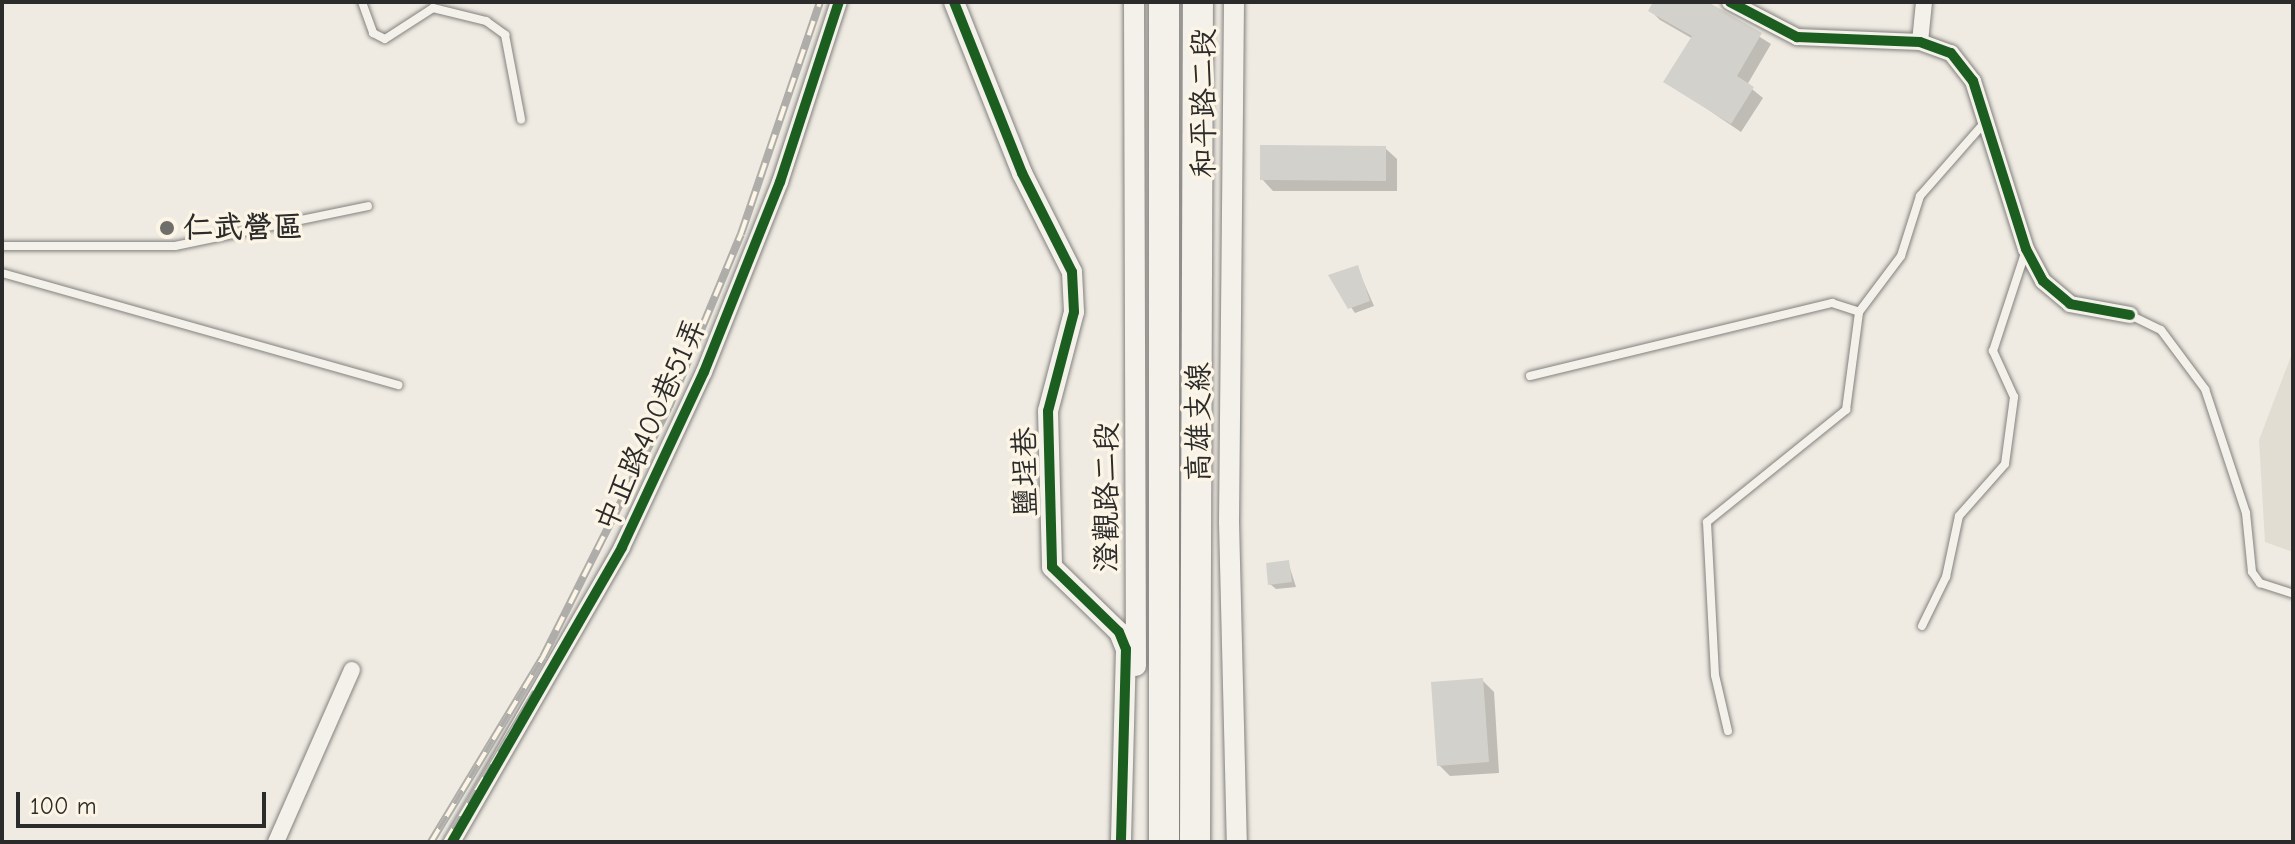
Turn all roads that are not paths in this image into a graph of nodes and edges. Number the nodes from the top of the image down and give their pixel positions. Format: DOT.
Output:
graph roads {
  1 [pos="362,2"];
  2 [pos="839,2"];
  3 [pos="954,2"];
  4 [pos="1134,2"];
  5 [pos="1164,2"];
  6 [pos="1198,2"];
  7 [pos="1234,2"];
  8 [pos="1730,2"];
  9 [pos="1924,2"];
  10 [pos="1920,42"];
  11 [pos="521,119"];
  12 [pos="1986,121"];
  13 [pos="368,206"];
  14 [pos="2,246"];
  15 [pos="2026,249"];
  16 [pos="2,273"];
  17 [pos="1859,312"];
  18 [pos="2130,315"];
  19 [pos="1530,376"];
  20 [pos="398,385"];
  21 [pos="2293,594"];
  22 [pos="1922,626"];
  23 [pos="352,670"];
  24 [pos="1728,731"];
  25 [pos="276,842"];
  26 [pos="452,842"];
  27 [pos="1121,842"];
  28 [pos="1136,842"];
  29 [pos="1164,842"];
  30 [pos="1195,842"];
  31 [pos="1237,842"];
  1 -- 11 [label="lane"];
  2 -- 26 [label="street, 中正路400巷51弄"];
  3 -- 27 [label="street, 鹽埕巷"];
  4 -- 28 [label="street, 澄觀路二段"];
  5 -- 29 [label="highway, 高雄支線"];
  6 -- 30 [label="highway, 高雄支線"];
  7 -- 31 [label="street, 和平路二段"];
  8 -- 10 [label="street"];
  9 -- 10 [label="street"];
  10 -- 12 [label="street"];
  12 -- 15 [label="street"];
  12 -- 17 [label="lane"];
  13 -- 14 [label="lane"];
  15 -- 18 [label="street"];
  15 -- 22 [label="lane"];
  16 -- 20 [label="lane"];
  17 -- 19 [label="lane"];
  17 -- 24 [label="lane"];
  18 -- 21 [label="lane"];
  23 -- 25 [label="street"];
}
